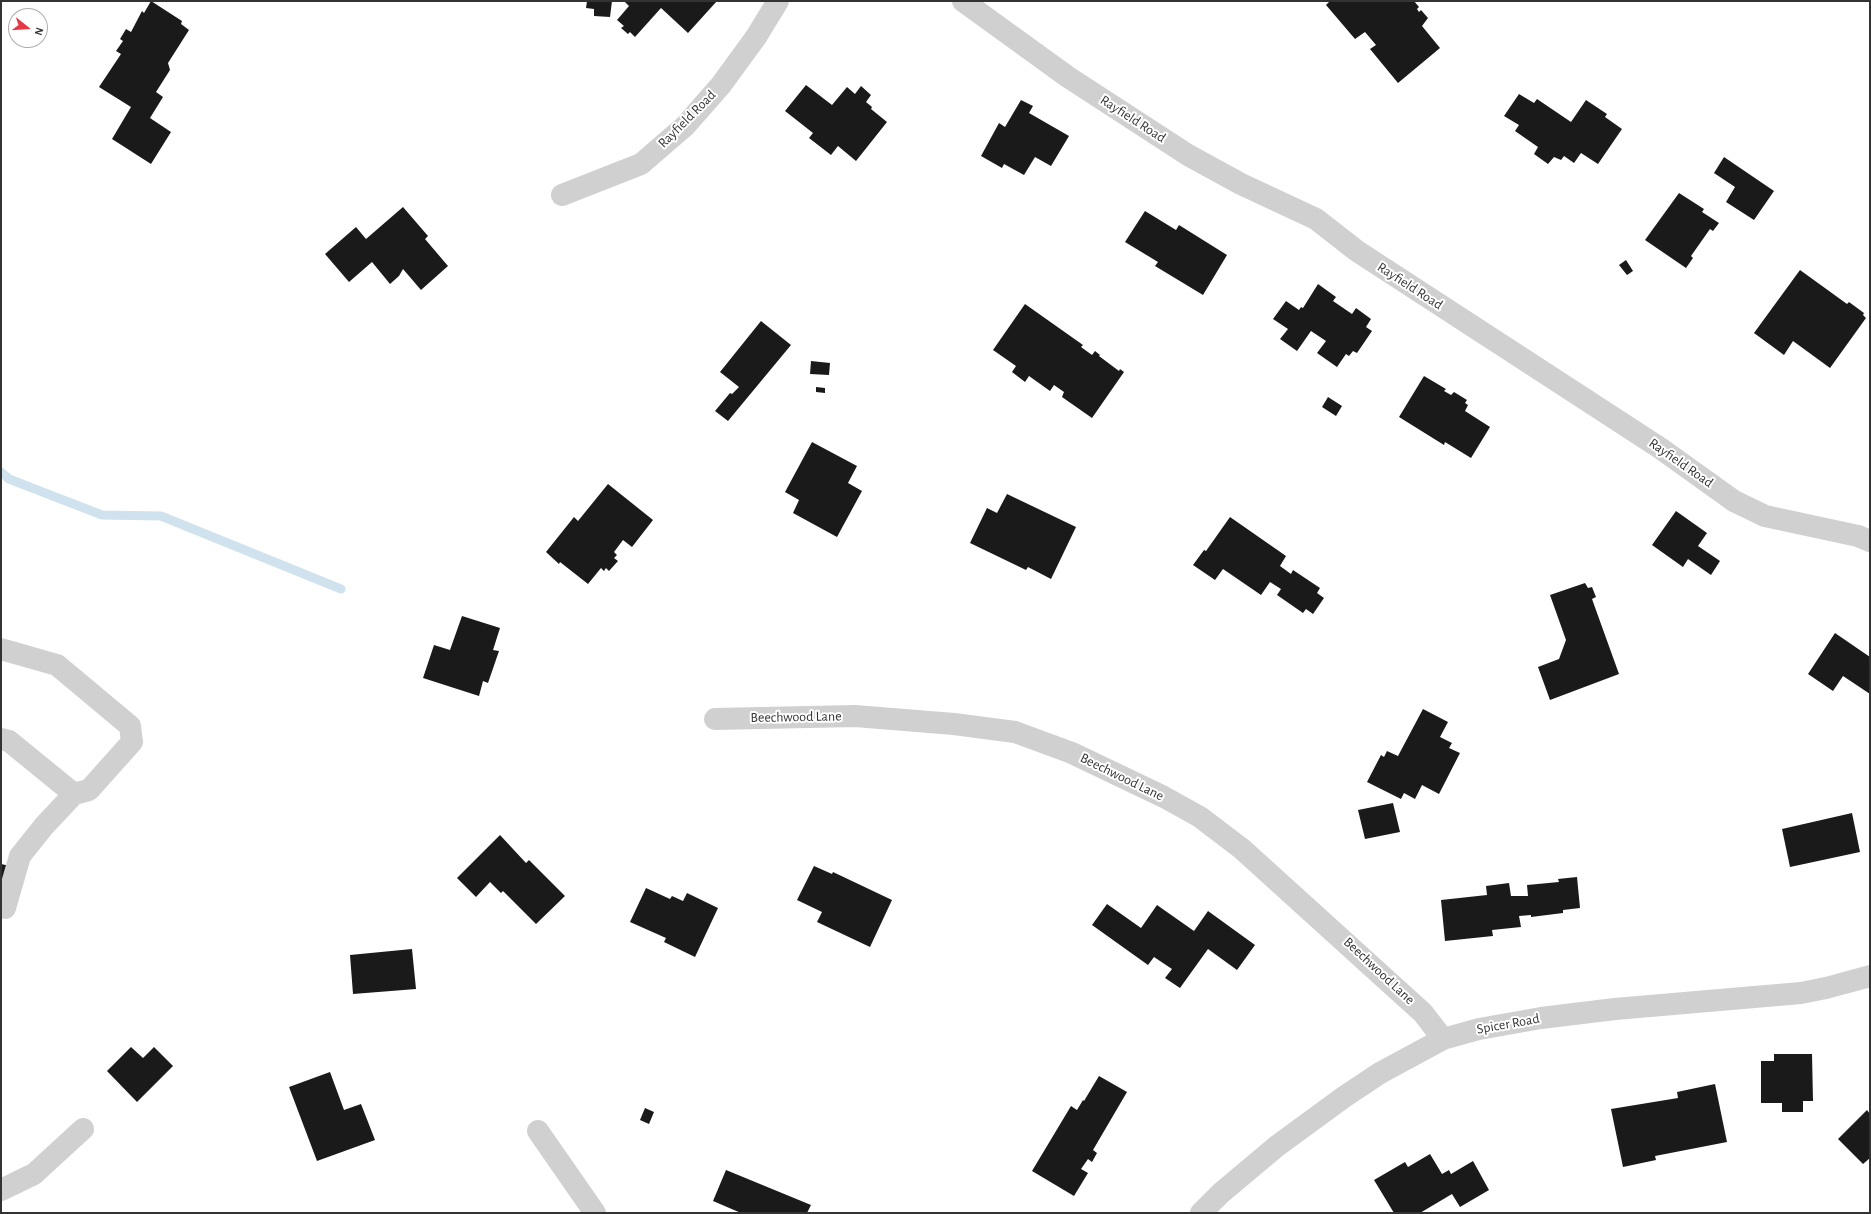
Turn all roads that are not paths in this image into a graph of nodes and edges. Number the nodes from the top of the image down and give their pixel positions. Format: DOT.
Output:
graph roads {
  1 [pos="778,1"];
  2 [pos="963,1"];
  3 [pos="562,196"];
  4 [pos="1870,541"];
  5 [pos="1,649"];
  6 [pos="715,719"];
  7 [pos="1,739"];
  8 [pos="74,794"];
  9 [pos="5,908"];
  10 [pos="1870,976"];
  11 [pos="1443,1039"];
  12 [pos="84,1129"];
  13 [pos="538,1132"];
  14 [pos="1,1190"];
  15 [pos="595,1213"];
  16 [pos="1201,1213"];
  1 -- 3 [label="street, Rayfield Road"];
  2 -- 4 [label="street, Rayfield Road"];
  5 -- 8 [label="street"];
  6 -- 11 [label="street, Beechwood Lane"];
  7 -- 8 [label="street"];
  8 -- 9 [label="street"];
  10 -- 11 [label="street, Spicer Road"];
  11 -- 16 [label="street, Spicer Road"];
  12 -- 14 [label="street"];
  13 -- 15 [label="street"];
}
